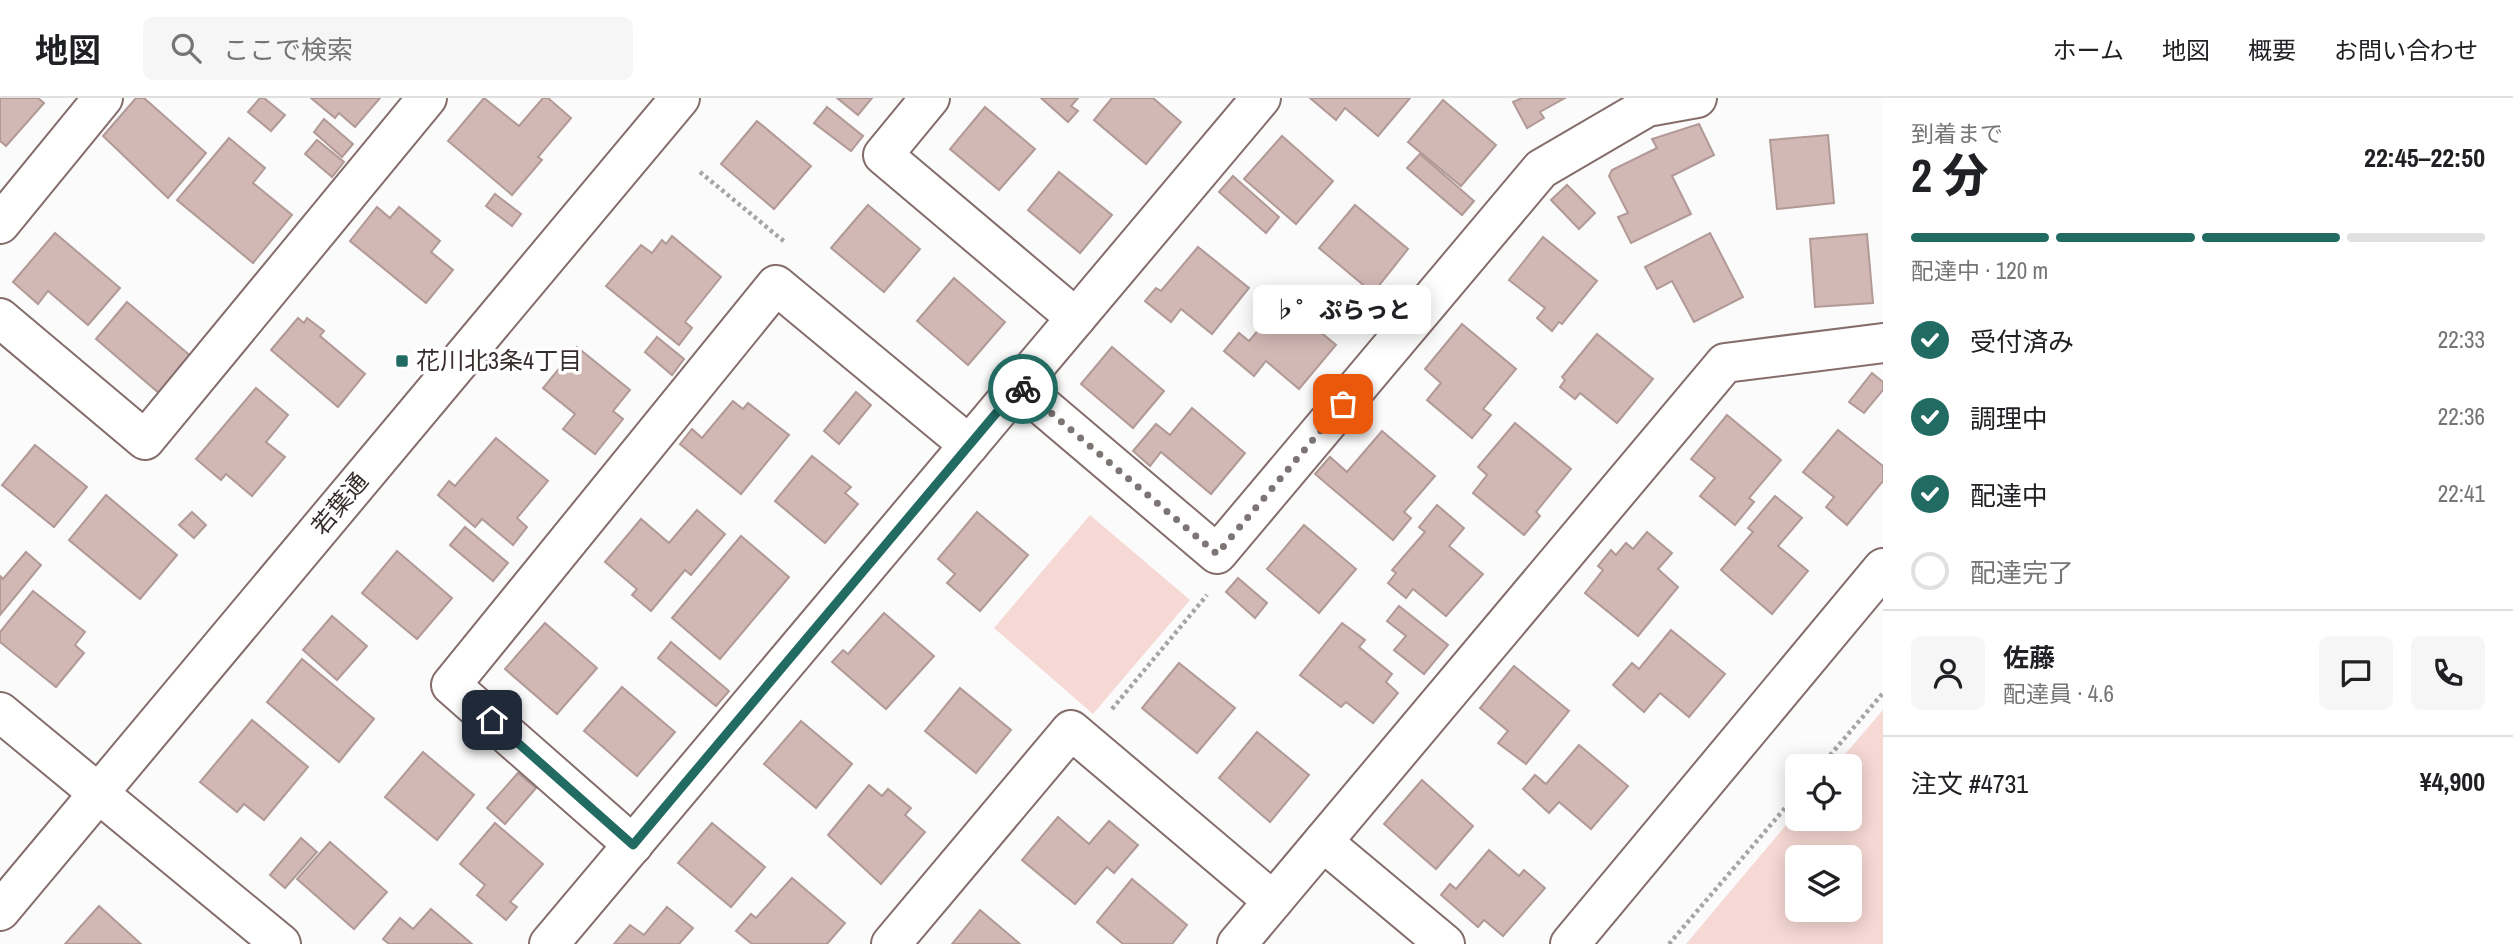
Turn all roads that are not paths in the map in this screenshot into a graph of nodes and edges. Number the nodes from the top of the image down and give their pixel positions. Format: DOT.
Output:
graph roads {
  1 [pos="103,98"];
  2 [pos="427,98"];
  3 [pos="680,98"];
  4 [pos="930,98"];
  5 [pos="1261,98"];
  6 [pos="1697,98"];
  7 [pos="0,225"];
  8 [pos="0,318"];
  9 [pos="1076,318"];
  10 [pos="1883,342"];
  11 [pos="1019,386"];
  12 [pos="969,445"];
  13 [pos="1883,568"];
  14 [pos="0,712"];
  15 [pos="98,794"];
  16 [pos="1322,842"];
  17 [pos="633,845"];
  18 [pos="1273,901"];
  19 [pos="0,911"];
  20 [pos="281,944"];
  21 [pos="549,944"];
  22 [pos="891,944"];
  23 [pos="1237,944"];
  24 [pos="1445,944"];
  25 [pos="1570,944"];
  1 -- 7 [label="street"];
  2 -- 8 [label="street"];
  3 -- 15 [label="street, 若葉通"];
  4 -- 9 [label="street"];
  5 -- 9 [label="street"];
  6 -- 11 [label="street"];
  9 -- 11 [label="street"];
  10 -- 16 [label="street"];
  11 -- 12 [label="street"];
  12 -- 17 [label="street"];
  12 -- 17 [label="street"];
  13 -- 25 [label="street"];
  14 -- 15 [label="street"];
  15 -- 19 [label="street, 若葉通"];
  15 -- 20 [label="street"];
  16 -- 18 [label="street"];
  16 -- 24 [label="street"];
  17 -- 21 [label="street"];
  18 -- 22 [label="street"];
  18 -- 23 [label="street"];
}
